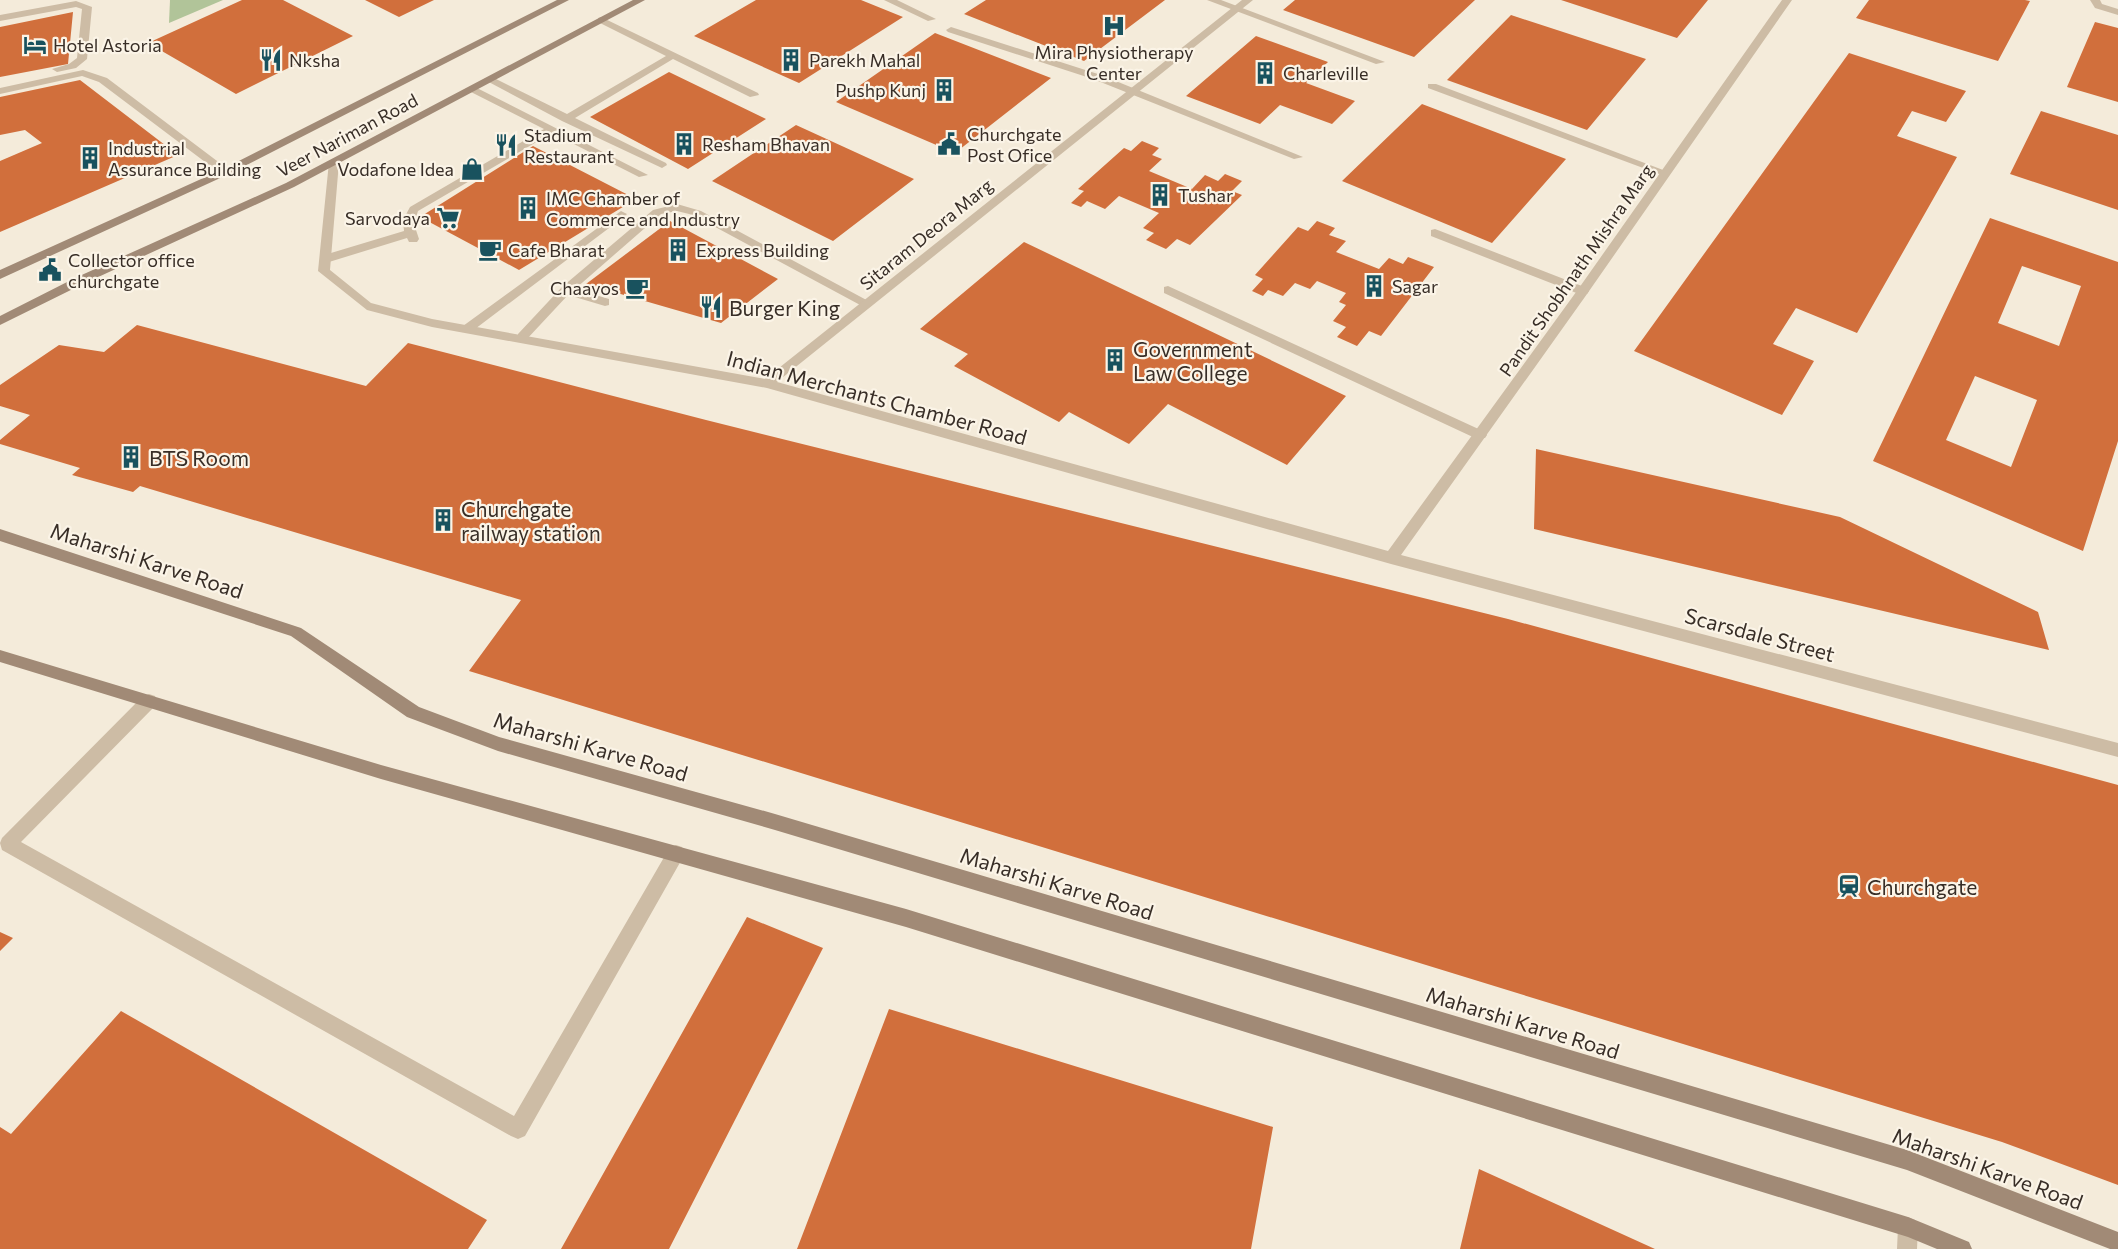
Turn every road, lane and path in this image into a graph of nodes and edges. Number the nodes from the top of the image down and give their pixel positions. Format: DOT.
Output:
graph roads {
  1 [pos="564,0"];
  2 [pos="640,0"];
  3 [pos="889,0"];
  4 [pos="1212,0"];
  5 [pos="1248,0"];
  6 [pos="1787,0"];
  7 [pos="2095,0"];
  8 [pos="1237,9"];
  9 [pos="2118,12"];
  10 [pos="0,18"];
  11 [pos="931,19"];
  12 [pos="601,20"];
  13 [pos="951,30"];
  14 [pos="672,56"];
  15 [pos="1380,62"];
  16 [pos="0,80"];
  17 [pos="490,80"];
  18 [pos="1432,86"];
  19 [pos="472,89"];
  20 [pos="0,91"];
  21 [pos="1131,91"];
  22 [pos="754,95"];
  23 [pos="566,119"];
  24 [pos="552,129"];
  25 [pos="1298,157"];
  26 [pos="334,162"];
  27 [pos="662,165"];
  28 [pos="225,172"];
  29 [pos="1666,173"];
  30 [pos="643,175"];
  31 [pos="621,214"];
  32 [pos="1435,233"];
  33 [pos="325,259"];
  34 [pos="0,275"];
  35 [pos="566,290"];
  36 [pos="1168,290"];
  37 [pos="1583,291"];
  38 [pos="605,302"];
  39 [pos="866,303"];
  40 [pos="0,321"];
  41 [pos="467,328"];
  42 [pos="522,337"];
  43 [pos="767,384"];
  44 [pos="1480,435"];
  45 [pos="0,535"];
  46 [pos="1391,558"];
  47 [pos="0,656"];
  48 [pos="149,701"];
  49 [pos="2118,750"];
  50 [pos="4,845"];
  51 [pos="676,853"];
  52 [pos="1908,1227"];
  53 [pos="2118,1242"];
  54 [pos="1907,1249"];
  55 [pos="1962,1249"];
  1 -- 28 [label="main road, Veer Nariman Road"];
  2 -- 12 [label="main road, Veer Nariman Road"];
  3 -- 11 [label="street"];
  4 -- 8 [label="street"];
  5 -- 8 [label="street, Sitaram Deora Marg"];
  6 -- 29 [label="street, Pandit Shobhnath Mishra Marg"];
  7 -- 9 [label="street"];
  8 -- 15 [label="street"];
  8 -- 21 [label="street, Sitaram Deora Marg"];
  10 -- 16 [label="street"];
  12 -- 14 [label="street"];
  12 -- 17 [label="main road, Veer Nariman Road"];
  13 -- 21 [label="street"];
  14 -- 22 [label="street"];
  14 -- 23 [label="street"];
  17 -- 19 [label="main road, Veer Nariman Road"];
  17 -- 23 [label="street"];
  18 -- 29 [label="street"];
  19 -- 24 [label="street"];
  19 -- 26 [label="main road, Veer Nariman Road"];
  20 -- 28 [label="street"];
  21 -- 25 [label="street"];
  21 -- 39 [label="street, Sitaram Deora Marg"];
  23 -- 27 [label="street"];
  24 -- 30 [label="street"];
  24 -- 33 [label="street"];
  26 -- 33 [label="street"];
  26 -- 40 [label="main road, Veer Nariman Road"];
  28 -- 34 [label="main road, Veer Nariman Road"];
  29 -- 37 [label="street, Pandit Shobhnath Mishra Marg"];
  31 -- 41 [label="street"];
  32 -- 37 [label="street"];
  33 -- 41 [label="street, Indian Merchants Chamber Road"];
  35 -- 38 [label="street"];
  35 -- 39 [label="street"];
  35 -- 42 [label="street"];
  36 -- 44 [label="street"];
  37 -- 44 [label="street, Pandit Shobhnath Mishra Marg"];
  39 -- 43 [label="street, Sitaram Deora Marg"];
  41 -- 42 [label="street, Indian Merchants Chamber Road"];
  42 -- 43 [label="street, Indian Merchants Chamber Road"];
  43 -- 46 [label="street, Indian Merchants Chamber Road"];
  44 -- 46 [label="street, Pandit Shobhnath Mishra Marg"];
  45 -- 53 [label="main road, Maharshi Karve Road"];
  46 -- 49 [label="street, Scarsdale Street"];
  47 -- 48 [label="main road"];
  48 -- 50 [label="street"];
  48 -- 51 [label="main road"];
  50 -- 51 [label="street"];
  51 -- 52 [label="main road"];
  52 -- 54 [label="street"];
  52 -- 55 [label="main road"];
}
